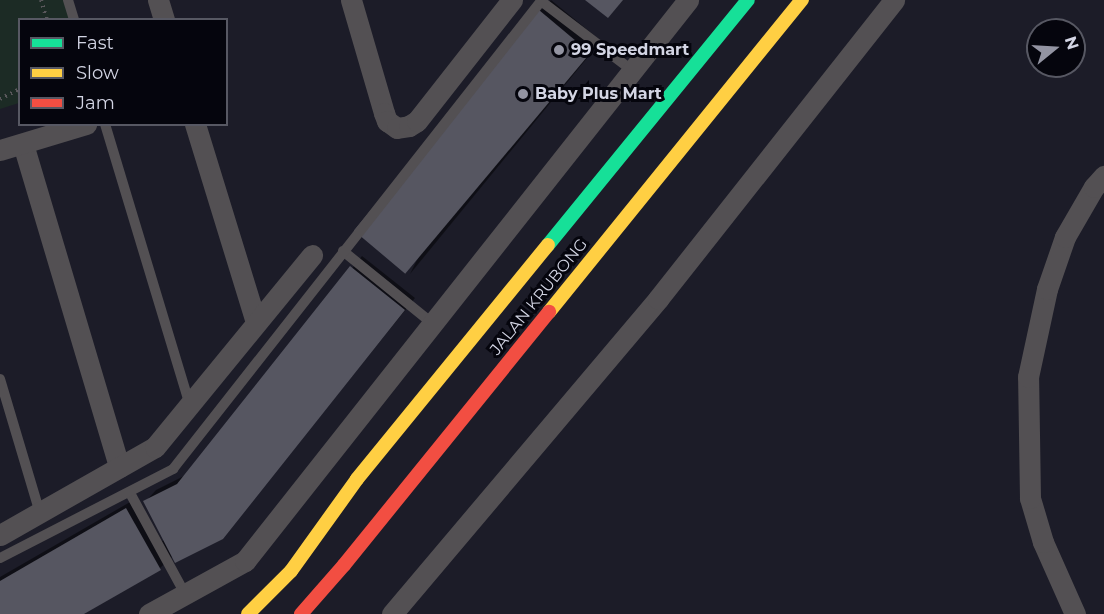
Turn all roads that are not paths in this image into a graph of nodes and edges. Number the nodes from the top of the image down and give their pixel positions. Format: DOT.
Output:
graph roads {
  1 [pos="68,0"];
  2 [pos="158,0"];
  3 [pos="351,0"];
  4 [pos="512,0"];
  5 [pos="688,0"];
  6 [pos="748,0"];
  7 [pos="802,0"];
  8 [pos="894,0"];
  9 [pos="73,18"];
  10 [pos="163,18"];
  11 [pos="633,71"];
  12 [pos="80,126"];
  13 [pos="106,126"];
  14 [pos="196,126"];
  15 [pos="23,144"];
  16 [pos="0,150"];
  17 [pos="1104,176"];
  18 [pos="343,251"];
  19 [pos="312,255"];
  20 [pos="548,264"];
  21 [pos="256,322"];
  22 [pos="433,324"];
  23 [pos="0,379"];
  24 [pos="189,403"];
  25 [pos="420,447"];
  26 [pos="119,466"];
  27 [pos="357,479"];
  28 [pos="129,493"];
  29 [pos="388,509"];
  30 [pos="40,513"];
  31 [pos="0,535"];
  32 [pos="0,558"];
  33 [pos="184,594"];
  34 [pos="149,614"];
  35 [pos="248,614"];
  36 [pos="301,614"];
  37 [pos="392,614"];
  38 [pos="1075,614"];
  1 -- 9 [label="lane"];
  2 -- 10 [label="street"];
  3 -- 4 [label="street"];
  5 -- 11 [label="street"];
  6 -- 27 [label="main road, JALAN KRUBONG"];
  7 -- 29 [label="main road, JALAN KRUBONG"];
  8 -- 37 [label="street"];
  11 -- 18 [label="lane"];
  11 -- 22 [label="street"];
  12 -- 15 [label="street"];
  13 -- 24 [label="lane"];
  14 -- 21 [label="street"];
  15 -- 16 [label="street"];
  15 -- 26 [label="street"];
  17 -- 38 [label="street"];
  18 -- 22 [label="lane"];
  18 -- 28 [label="lane"];
  19 -- 21 [label="street"];
  20 -- 27 [label="main road"];
  21 -- 24 [label="street"];
  22 -- 33 [label="street"];
  23 -- 30 [label="lane"];
  24 -- 26 [label="street"];
  25 -- 29 [label="main road"];
  26 -- 30 [label="street"];
  27 -- 35 [label="main road, JALAN KRUBONG"];
  28 -- 32 [label="lane"];
  28 -- 33 [label="lane"];
  29 -- 36 [label="main road, JALAN KRUBONG"];
  30 -- 31 [label="street"];
  33 -- 34 [label="street"];
}
